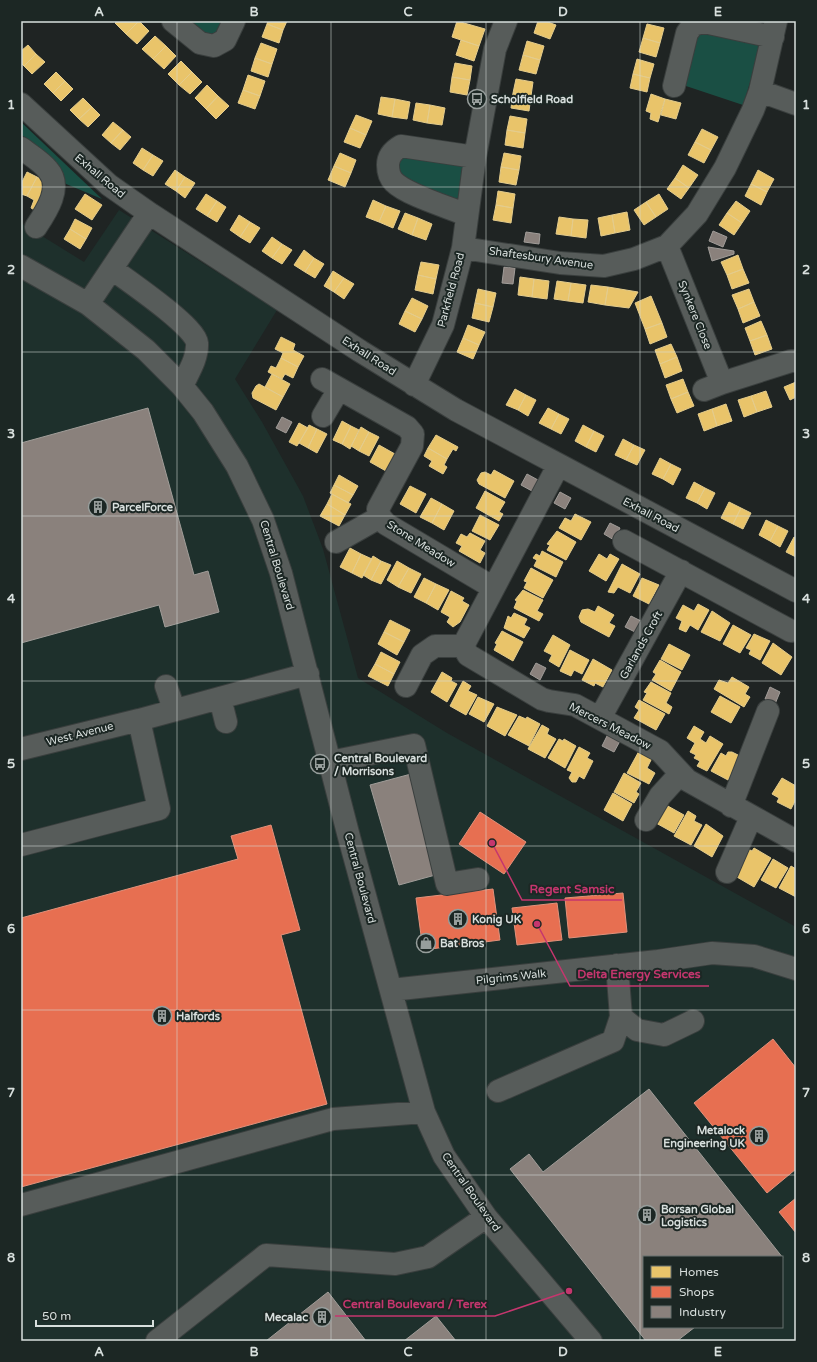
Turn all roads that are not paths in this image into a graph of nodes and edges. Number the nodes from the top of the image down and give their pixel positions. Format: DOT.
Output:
graph roads {
  1 [pos="173,21"];
  2 [pos="234,21"];
  3 [pos="506,21"];
  4 [pos="775,29"];
  5 [pos="674,86"];
  6 [pos="760,91"];
  7 [pos="21,104"];
  8 [pos="796,104"];
  9 [pos="21,148"];
  10 [pos="475,157"];
  11 [pos="148,213"];
  12 [pos="467,215"];
  13 [pos="36,227"];
  14 [pos="667,246"];
  15 [pos="463,248"];
  16 [pos="21,266"];
  17 [pos="112,269"];
  18 [pos="88,304"];
  19 [pos="796,361"];
  20 [pos="414,384"];
  21 [pos="182,386"];
  22 [pos="323,416"];
  23 [pos="558,466"];
  24 [pos="380,517"];
  25 [pos="624,541"];
  26 [pos="336,542"];
  27 [pos="681,571"];
  28 [pos="492,587"];
  29 [pos="796,591"];
  30 [pos="791,631"];
  31 [pos="463,646"];
  32 [pos="308,674"];
  33 [pos="166,686"];
  34 [pos="406,686"];
  35 [pos="220,698"];
  36 [pos="174,709"];
  37 [pos="768,711"];
  38 [pos="600,718"];
  39 [pos="139,720"];
  40 [pos="226,722"];
  41 [pos="21,749"];
  42 [pos="330,762"];
  43 [pos="680,774"];
  44 [pos="731,806"];
  45 [pos="751,817"];
  46 [pos="646,820"];
  47 [pos="796,841"];
  48 [pos="21,845"];
  49 [pos="727,872"];
  50 [pos="478,879"];
  51 [pos="617,965"];
  52 [pos="796,969"];
  53 [pos="391,990"];
  54 [pos="621,1017"];
  55 [pos="694,1021"];
  56 [pos="498,1091"];
  57 [pos="424,1112"];
  58 [pos="21,1205"];
  59 [pos="486,1217"];
  60 [pos="156,1341"];
  61 [pos="591,1341"];
  1 -- 2 [label="street"];
  3 -- 10 [label="street, Parkfield Road"];
  4 -- 5 [label="street, Shaftesbury Avenue"];
  4 -- 6 [label="street, Shaftesbury Avenue"];
  6 -- 8 [label="street"];
  6 -- 14 [label="street, Shaftesbury Avenue"];
  7 -- 11 [label="street, Exhall Road"];
  9 -- 13 [label="street"];
  10 -- 12 [label="street, Parkfield Road"];
  10 -- 12 [label="street"];
  11 -- 17 [label="street"];
  11 -- 20 [label="street, Exhall Road"];
  12 -- 15 [label="street, Parkfield Road"];
  14 -- 15 [label="street, Shaftesbury Avenue"];
  14 -- 19 [label="street, Synkere Close"];
  15 -- 20 [label="street, Parkfield Road"];
  16 -- 18 [label="street, Central Boulevard"];
  17 -- 18 [label="street"];
  17 -- 21 [label="street"];
  18 -- 21 [label="street, Central Boulevard"];
  20 -- 23 [label="street, Exhall Road"];
  21 -- 32 [label="street, Central Boulevard"];
  22 -- 24 [label="street, Stone Meadow"];
  23 -- 28 [label="street"];
  23 -- 29 [label="street, Exhall Road"];
  24 -- 26 [label="street"];
  24 -- 28 [label="street, Stone Meadow"];
  25 -- 27 [label="street"];
  27 -- 30 [label="street"];
  27 -- 38 [label="street, Garlands Croft"];
  28 -- 31 [label="street"];
  31 -- 34 [label="street"];
  31 -- 38 [label="street, Mercers Meadow"];
  32 -- 35 [label="street, West Avenue"];
  32 -- 42 [label="street, Central Boulevard"];
  33 -- 36 [label="street"];
  35 -- 36 [label="street, West Avenue"];
  35 -- 40 [label="street"];
  36 -- 39 [label="street, West Avenue"];
  37 -- 44 [label="street"];
  38 -- 43 [label="street, Mercers Meadow"];
  39 -- 41 [label="street, West Avenue"];
  39 -- 48 [label="street"];
  42 -- 50 [label="street"];
  42 -- 53 [label="street, Central Boulevard"];
  43 -- 44 [label="street, Mercers Meadow"];
  43 -- 46 [label="street"];
  44 -- 45 [label="street, Mercers Meadow"];
  45 -- 47 [label="street, Mercers Meadow"];
  45 -- 49 [label="street"];
  51 -- 52 [label="street, Pilgrims Walk"];
  51 -- 53 [label="street, Pilgrims Walk"];
  51 -- 54 [label="street"];
  53 -- 57 [label="street, Central Boulevard"];
  54 -- 55 [label="street"];
  54 -- 56 [label="street"];
  57 -- 58 [label="street"];
  57 -- 59 [label="street, Central Boulevard"];
  59 -- 60 [label="street"];
  59 -- 61 [label="street, Central Boulevard"];
}
